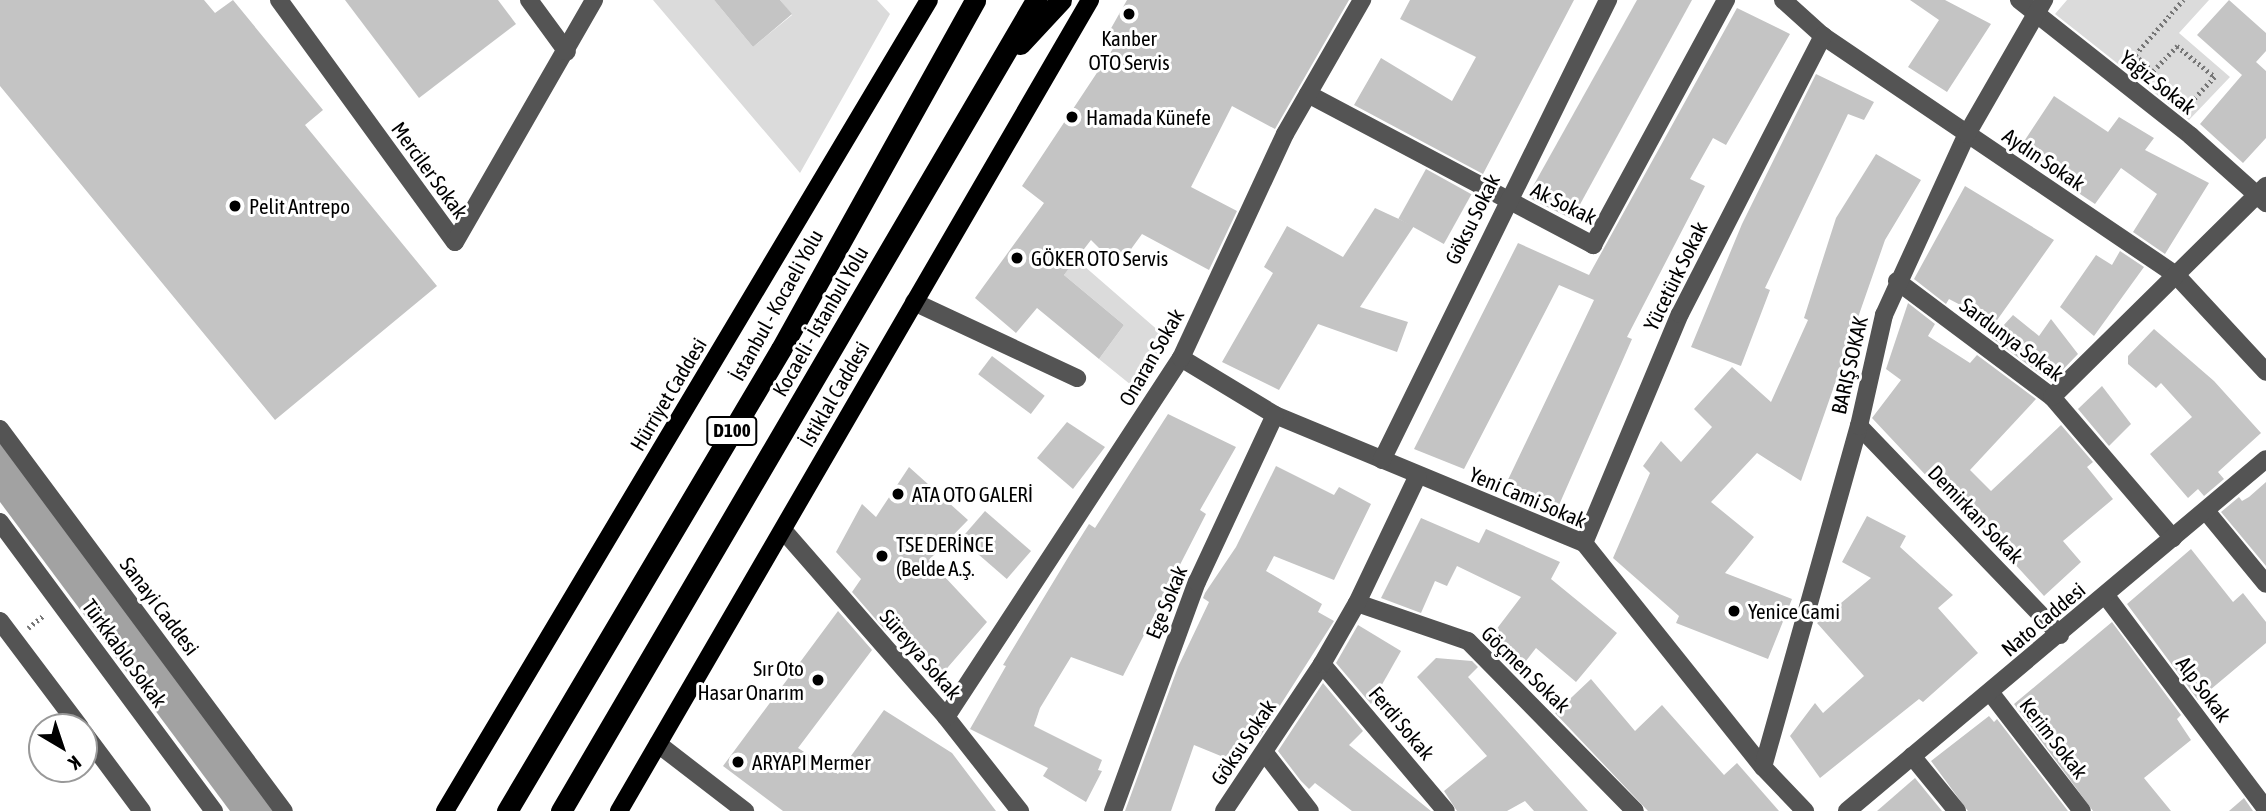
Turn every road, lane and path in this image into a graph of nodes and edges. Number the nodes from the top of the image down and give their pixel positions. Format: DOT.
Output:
graph roads {
  1 [pos="279,0"];
  2 [pos="529,0"];
  3 [pos="594,0"];
  4 [pos="929,0"];
  5 [pos="975,0"];
  6 [pos="1036,0"];
  7 [pos="1062,0"];
  8 [pos="1090,0"];
  9 [pos="1362,0"];
  10 [pos="1608,0"];
  11 [pos="1726,0"];
  12 [pos="1783,0"];
  13 [pos="2019,0"];
  14 [pos="2183,0"];
  15 [pos="2038,6"];
  16 [pos="1823,36"];
  17 [pos="567,52"];
  18 [pos="2134,55"];
  19 [pos="996,68"];
  20 [pos="2123,68"];
  21 [pos="1308,94"];
  22 [pos="2180,113"];
  23 [pos="1967,134"];
  24 [pos="2264,195"];
  25 [pos="1506,201"];
  26 [pos="2176,275"];
  27 [pos="1897,281"];
  28 [pos="914,302"];
  29 [pos="1181,358"];
  30 [pos="2266,372"];
  31 [pos="1077,378"];
  32 [pos="2052,397"];
  33 [pos="1275,415"];
  34 [pos="1859,425"];
  35 [pos="0,429"];
  36 [pos="2266,459"];
  37 [pos="1382,460"];
  38 [pos="1417,477"];
  39 [pos="2206,511"];
  40 [pos="0,522"];
  41 [pos="783,530"];
  42 [pos="2173,538"];
  43 [pos="1584,543"];
  44 [pos="2266,584"];
  45 [pos="2106,596"];
  46 [pos="1357,603"];
  47 [pos="0,621"];
  48 [pos="2060,635"];
  49 [pos="1322,663"];
  50 [pos="1990,692"];
  51 [pos="69,713"];
  52 [pos="946,717"];
  53 [pos="658,744"];
  54 [pos="98,752"];
  55 [pos="1265,753"];
  56 [pos="1912,756"];
  57 [pos="1763,767"];
  58 [pos="2266,809"];
  59 [pos="142,811"];
  60 [pos="214,811"];
  61 [pos="284,811"];
  62 [pos="445,811"];
  63 [pos="507,811"];
  64 [pos="561,811"];
  65 [pos="619,811"];
  66 [pos="745,811"];
  67 [pos="1020,811"];
  68 [pos="1113,811"];
  69 [pos="1224,811"];
  70 [pos="1310,811"];
  71 [pos="1446,811"];
  72 [pos="1635,811"];
  73 [pos="1805,811"];
  74 [pos="1847,811"];
  75 [pos="1957,811"];
  76 [pos="2082,811"];
  1 -- 17 [label="street, Merciler Sokak"];
  2 -- 17 [label="street"];
  3 -- 17 [label="street, Merciler Sokak"];
  4 -- 62 [label="main road, Hürriyet Caddesi"];
  5 -- 63 [label="highway, İstanbul - Kocaeli Yolu / D100"];
  6 -- 19 [label="highway, Kocaeli - İstanbul Yolu / D100"];
  7 -- 19 [label="highway"];
  8 -- 28 [label="main road, İstiklal Caddesi"];
  9 -- 21 [label="street, Onaran Sokak"];
  10 -- 25 [label="street, Göksu Sokak"];
  11 -- 25 [label="street, Ak Sokak"];
  12 -- 16 [label="street, Aydın Sokak"];
  13 -- 15 [label="street, Yağız Sokak"];
  14 -- 18 [label="path"];
  15 -- 23 [label="street, BARIŞ SOKAK"];
  15 -- 24 [label="street, Yağız Sokak"];
  16 -- 23 [label="street, Aydın Sokak"];
  16 -- 43 [label="street, Yücetürk Sokak"];
  18 -- 20 [label="path"];
  18 -- 22 [label="path"];
  19 -- 64 [label="highway, Kocaeli - İstanbul Yolu / D100"];
  21 -- 25 [label="street, Ak Sokak"];
  21 -- 29 [label="street, Onaran Sokak"];
  23 -- 26 [label="street, Aydın Sokak"];
  23 -- 27 [label="street, BARIŞ SOKAK"];
  24 -- 26 [label="street"];
  25 -- 37 [label="street, Göksu Sokak"];
  26 -- 30 [label="street, Aydın Sokak"];
  26 -- 32 [label="street"];
  27 -- 32 [label="street, Sardunya Sokak"];
  27 -- 34 [label="street, BARIŞ SOKAK"];
  28 -- 31 [label="street"];
  28 -- 41 [label="main road, İstiklal Caddesi"];
  29 -- 33 [label="street, Yeni Cami Sokak"];
  29 -- 52 [label="street, Onaran Sokak"];
  32 -- 42 [label="street, Sardunya Sokak"];
  33 -- 37 [label="street, Yeni Cami Sokak"];
  33 -- 68 [label="street, Ege Sokak"];
  34 -- 48 [label="street, Demirkan Sokak"];
  34 -- 57 [label="street, BARIŞ SOKAK"];
  35 -- 61 [label="street, Sanayi Caddesi"];
  36 -- 39 [label="street, Nato Caddesi"];
  37 -- 38 [label="street, Yeni Cami Sokak"];
  38 -- 43 [label="street, Yeni Cami Sokak"];
  38 -- 46 [label="street, Göksu Sokak"];
  39 -- 42 [label="street, Nato Caddesi"];
  39 -- 44 [label="street"];
  40 -- 60 [label="street, Türkkablo Sokak"];
  41 -- 52 [label="street, Süreyya Sokak"];
  41 -- 53 [label="main road, İstiklal Caddesi"];
  42 -- 45 [label="street, Nato Caddesi"];
  43 -- 57 [label="street, Yeni Cami Sokak"];
  45 -- 48 [label="street, Nato Caddesi"];
  45 -- 58 [label="street, Alp Sokak"];
  46 -- 49 [label="street, Göksu Sokak"];
  46 -- 72 [label="street, Göçmen Sokak"];
  47 -- 51 [label="street"];
  48 -- 50 [label="street, Nato Caddesi"];
  49 -- 55 [label="street, Göksu Sokak"];
  49 -- 71 [label="street, Ferdi Sokak"];
  50 -- 56 [label="street, Nato Caddesi"];
  50 -- 76 [label="street, Kerim Sokak"];
  52 -- 67 [label="street, Süreyya Sokak"];
  53 -- 65 [label="main road, İstiklal Caddesi"];
  53 -- 66 [label="street"];
  54 -- 59 [label="street"];
  55 -- 69 [label="street, Göksu Sokak"];
  55 -- 70 [label="street"];
  56 -- 74 [label="street, Nato Caddesi"];
  56 -- 75 [label="street"];
  57 -- 73 [label="street, Yeni Cami Sokak"];
}
